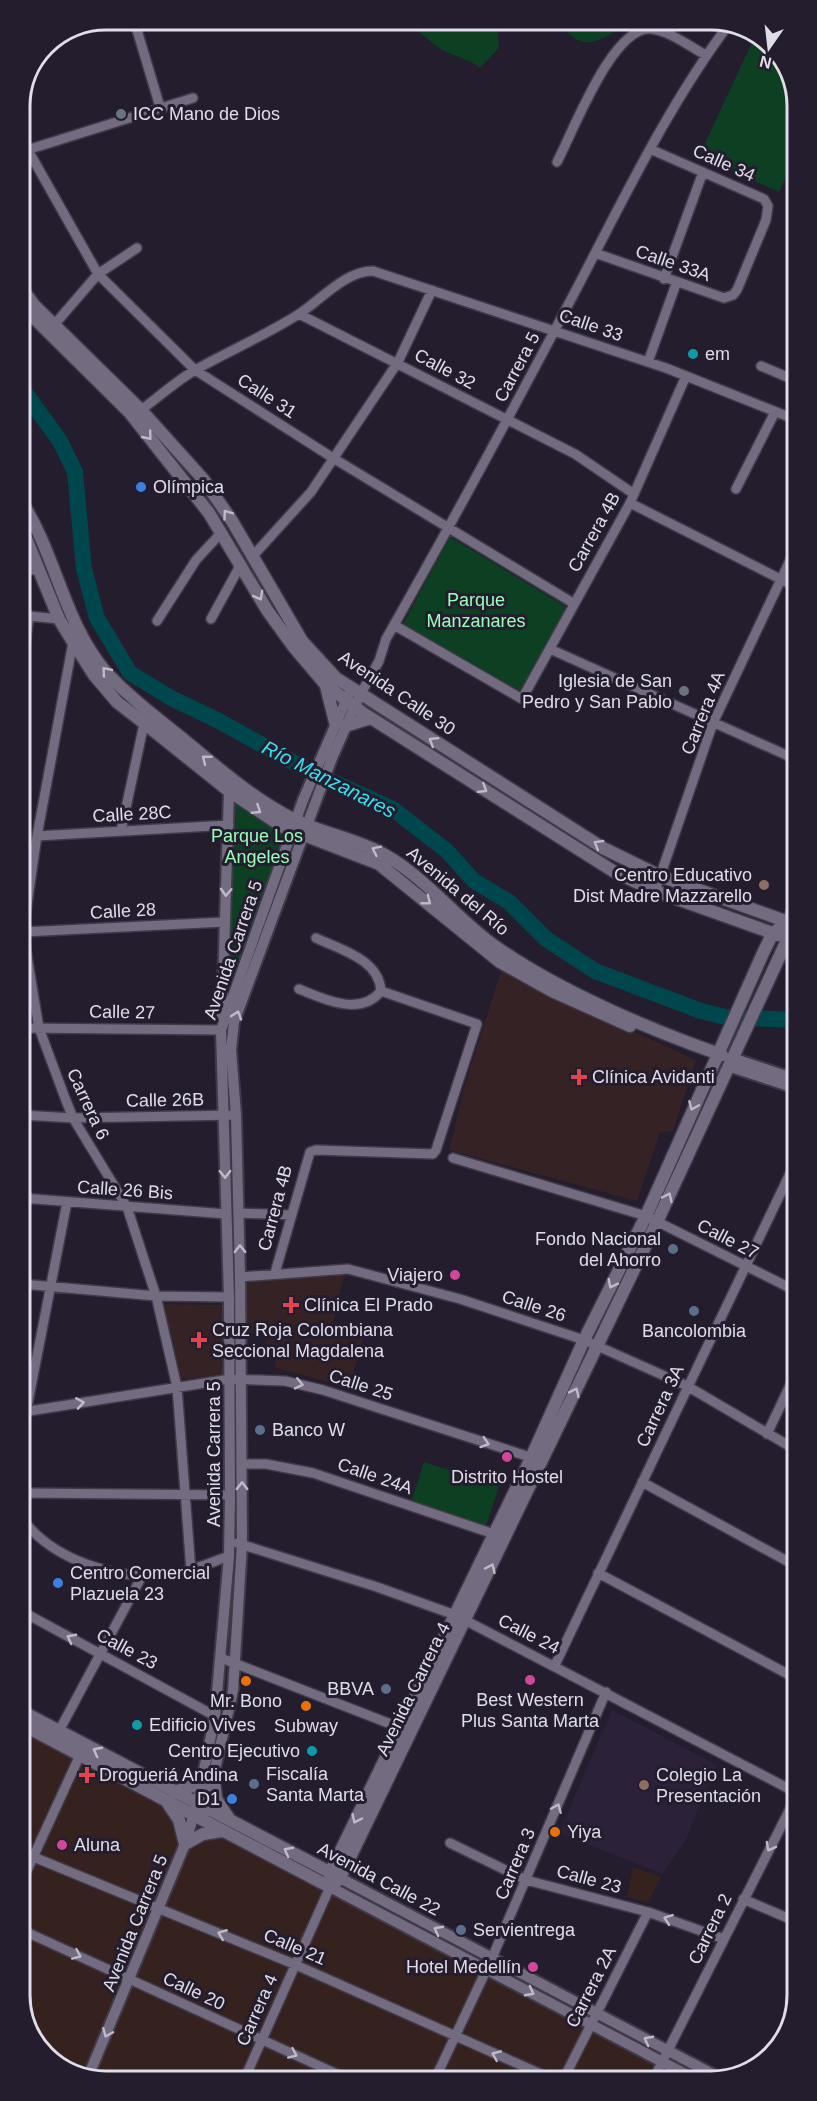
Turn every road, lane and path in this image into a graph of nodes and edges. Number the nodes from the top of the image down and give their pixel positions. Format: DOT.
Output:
graph roads {
  1 [pos="137,30"];
  2 [pos="642,30"];
  3 [pos="660,30"];
  4 [pos="723,31"];
  5 [pos="706,55"];
  6 [pos="193,98"];
  7 [pos="160,107"];
  8 [pos="30,141"];
  9 [pos="650,149"];
  10 [pos="30,157"];
  11 [pos="557,162"];
  12 [pos="703,172"];
  13 [pos="137,248"];
  14 [pos="596,253"];
  15 [pos="98,274"];
  16 [pos="664,279"];
  17 [pos="676,284"];
  18 [pos="432,290"];
  19 [pos="737,290"];
  20 [pos="30,297"];
  21 [pos="30,314"];
  22 [pos="299,314"];
  23 [pos="54,325"];
  24 [pos="555,330"];
  25 [pos="398,362"];
  26 [pos="648,362"];
  27 [pos="761,366"];
  28 [pos="195,370"];
  29 [pos="686,376"];
  30 [pos="787,377"];
  31 [pos="141,410"];
  32 [pos="775,412"];
  33 [pos="787,416"];
  34 [pos="508,420"];
  35 [pos="333,458"];
  36 [pos="736,489"];
  37 [pos="632,499"];
  38 [pos="30,517"];
  39 [pos="448,528"];
  40 [pos="221,532"];
  41 [pos="30,548"];
  42 [pos="246,561"];
  43 [pos="787,566"];
  44 [pos="30,569"];
  45 [pos="39,571"];
  46 [pos="780,580"];
  47 [pos="787,583"];
  48 [pos="573,603"];
  49 [pos="30,616"];
  50 [pos="59,619"];
  51 [pos="211,619"];
  52 [pos="158,621"];
  53 [pos="394,625"];
  54 [pos="73,642"];
  55 [pos="550,650"];
  56 [pos="326,685"];
  57 [pos="352,697"];
  58 [pos="148,711"];
  59 [pos="371,718"];
  60 [pos="144,723"];
  61 [pos="713,723"];
  62 [pos="340,724"];
  63 [pos="787,755"];
  64 [pos="327,756"];
  65 [pos="229,791"];
  66 [pos="229,825"];
  67 [pos="293,826"];
  68 [pos="122,831"];
  69 [pos="306,831"];
  70 [pos="36,836"];
  71 [pos="660,876"];
  72 [pos="30,877"];
  73 [pos="655,891"];
  74 [pos="224,922"];
  75 [pos="787,922"];
  76 [pos="749,924"];
  77 [pos="787,925"];
  78 [pos="30,932"];
  79 [pos="773,933"];
  80 [pos="316,938"];
  81 [pos="787,938"];
  82 [pos="787,940"];
  83 [pos="764,951"];
  84 [pos="30,977"];
  85 [pos="299,989"];
  86 [pos="381,991"];
  87 [pos="30,1028"];
  88 [pos="39,1028"];
  89 [pos="221,1030"];
  90 [pos="715,1057"];
  91 [pos="730,1062"];
  92 [pos="787,1077"];
  93 [pos="787,1085"];
  94 [pos="30,1115"];
  95 [pos="225,1115"];
  96 [pos="237,1115"];
  97 [pos="73,1118"];
  98 [pos="453,1158"];
  99 [pos="787,1179"];
  100 [pos="30,1199"];
  101 [pos="67,1202"];
  102 [pos="127,1207"];
  103 [pos="239,1213"];
  104 [pos="226,1214"];
  105 [pos="291,1215"];
  106 [pos="652,1219"];
  107 [pos="744,1266"];
  108 [pos="275,1273"];
  109 [pos="240,1277"];
  110 [pos="30,1285"];
  111 [pos="50,1287"];
  112 [pos="787,1287"];
  113 [pos="156,1296"];
  114 [pos="229,1297"];
  115 [pos="584,1340"];
  116 [pos="597,1347"];
  117 [pos="236,1379"];
  118 [pos="687,1386"];
  119 [pos="30,1387"];
  120 [pos="177,1388"];
  121 [pos="787,1392"];
  122 [pos="30,1411"];
  123 [pos="767,1434"];
  124 [pos="787,1445"];
  125 [pos="536,1459"];
  126 [pos="242,1464"];
  127 [pos="642,1482"];
  128 [pos="30,1492"];
  129 [pos="230,1495"];
  130 [pos="186,1496"];
  131 [pos="30,1526"];
  132 [pos="494,1534"];
  133 [pos="230,1542"];
  134 [pos="242,1544"];
  135 [pos="229,1556"];
  136 [pos="787,1561"];
  137 [pos="191,1570"];
  138 [pos="598,1573"];
  139 [pos="142,1576"];
  140 [pos="30,1616"];
  141 [pos="460,1618"];
  142 [pos="100,1654"];
  143 [pos="221,1658"];
  144 [pos="236,1664"];
  145 [pos="555,1665"];
  146 [pos="787,1674"];
  147 [pos="606,1692"];
  148 [pos="30,1716"];
  149 [pos="215,1716"];
  150 [pos="30,1729"];
  151 [pos="406,1730"];
  152 [pos="59,1731"];
  153 [pos="80,1755"];
  154 [pos="208,1778"];
  155 [pos="787,1789"];
  156 [pos="170,1796"];
  157 [pos="200,1812"];
  158 [pos="787,1813"];
  159 [pos="228,1827"];
  160 [pos="450,1843"];
  161 [pos="185,1844"];
  162 [pos="30,1851"];
  163 [pos="30,1856"];
  164 [pos="335,1876"];
  165 [pos="526,1880"];
  166 [pos="330,1887"];
  167 [pos="743,1899"];
  168 [pos="159,1908"];
  169 [pos="648,1912"];
  170 [pos="787,1918"];
  171 [pos="30,1934"];
  172 [pos="723,1939"];
  173 [pos="492,1958"];
  174 [pos="296,1965"];
  175 [pos="487,1970"];
  176 [pos="129,1979"];
  177 [pos="597,2013"];
  178 [pos="591,2024"];
  179 [pos="455,2037"];
  180 [pos="262,2040"];
  181 [pos="668,2051"];
  182 [pos="662,2062"];
  183 [pos="91,2070"];
  184 [pos="248,2071"];
  185 [pos="330,2071"];
  186 [pos="439,2071"];
  187 [pos="534,2071"];
  188 [pos="568,2071"];
  189 [pos="658,2071"];
  190 [pos="679,2071"];
  191 [pos="706,2071"];
  1 -- 7 [label="street"];
  2 -- 11 [label="street"];
  3 -- 5 [label="street"];
  4 -- 5 [label="street, Carrera 5"];
  5 -- 9 [label="street, Carrera 5"];
  6 -- 7 [label="street"];
  7 -- 8 [label="street"];
  9 -- 12 [label="street, Calle 34"];
  9 -- 14 [label="street, Carrera 5"];
  10 -- 15 [label="street, Calle 31"];
  12 -- 16 [label="street"];
  12 -- 19 [label="street, Calle 34"];
  13 -- 15 [label="street"];
  14 -- 16 [label="street, Calle 33A"];
  14 -- 24 [label="street, Carrera 5"];
  15 -- 23 [label="street"];
  15 -- 28 [label="street, Calle 31"];
  16 -- 17 [label="street, Calle 33A"];
  17 -- 19 [label="street, Calle 33A"];
  17 -- 26 [label="street"];
  18 -- 22 [label="street, Calle 33"];
  18 -- 24 [label="street, Calle 33"];
  18 -- 25 [label="street"];
  20 -- 23 [label="main road, Avenida Calle 30"];
  21 -- 40 [label="main road, Avenida Calle 30, one-way"];
  22 -- 25 [label="street, Calle 32"];
  22 -- 28 [label="street"];
  23 -- 31 [label="main road, Avenida Calle 30"];
  24 -- 26 [label="street, Calle 33"];
  24 -- 34 [label="street, Carrera 5"];
  25 -- 34 [label="street, Calle 32"];
  25 -- 35 [label="street"];
  26 -- 29 [label="street, Calle 33"];
  27 -- 30 [label="street"];
  28 -- 31 [label="street"];
  28 -- 35 [label="street, Calle 31"];
  29 -- 32 [label="street, Calle 33"];
  29 -- 37 [label="street, Carrera 4B"];
  42 -- 31 [label="main road, Avenida Calle 30, one-way"];
  32 -- 33 [label="street, Calle 33"];
  32 -- 36 [label="street"];
  34 -- 37 [label="street, Calle 32"];
  34 -- 39 [label="street, Carrera 5"];
  35 -- 39 [label="street, Calle 31"];
  35 -- 42 [label="street"];
  37 -- 46 [label="street, Calle 32"];
  37 -- 48 [label="street, Carrera 4B"];
  58 -- 38 [label="main road, Avenida del Río, one-way"];
  39 -- 48 [label="street, Calle 31"];
  39 -- 53 [label="street, Carrera 5"];
  40 -- 42 [label="main road, Avenida Calle 30"];
  40 -- 52 [label="street"];
  41 -- 45 [label="main road, Avenida del Río"];
  42 -- 51 [label="street"];
  42 -- 56 [label="main road, Avenida Calle 30, one-way"];
  42 -- 57 [label="main road, Avenida Calle 30"];
  43 -- 46 [label="street, Carrera 4A"];
  44 -- 45 [label="street"];
  45 -- 50 [label="main road, Avenida del Río"];
  46 -- 47 [label="street, Calle 32"];
  46 -- 61 [label="street, Carrera 4A"];
  48 -- 55 [label="street, Carrera 4B"];
  49 -- 50 [label="street"];
  50 -- 54 [label="main road, Avenida del Río"];
  53 -- 55 [label="street, Carrera 4B"];
  53 -- 57 [label="street, Carrera 5"];
  54 -- 60 [label="main road, Avenida del Río"];
  54 -- 70 [label="street, Carrera 6"];
  55 -- 61 [label="street"];
  56 -- 57 [label="main road, Avenida Calle 30"];
  56 -- 62 [label="main road"];
  57 -- 59 [label="main road, Avenida Calle 30"];
  57 -- 62 [label="street, Avenida Carrera 5"];
  71 -- 57 [label="main road, Avenida Calle 30, one-way"];
  58 -- 60 [label="street"];
  67 -- 58 [label="main road, Avenida del Río, one-way"];
  59 -- 62 [label="main road"];
  59 -- 73 [label="main road, Avenida Calle 30, one-way"];
  60 -- 65 [label="main road, Avenida del Río"];
  60 -- 68 [label="street"];
  61 -- 63 [label="street"];
  61 -- 71 [label="street, Carrera 4A"];
  62 -- 64 [label="street, Avenida Carrera 5"];
  64 -- 67 [label="street, Avenida Carrera 5"];
  64 -- 69 [label="street, Avenida Carrera 5"];
  65 -- 66 [label="street"];
  65 -- 67 [label="main road, Avenida del Río, one-way"];
  66 -- 68 [label="street, Calle 28C"];
  66 -- 74 [label="street, one-way"];
  67 -- 69 [label="main road, Avenida del Río"];
  67 -- 89 [label="street, Avenida Carrera 5"];
  68 -- 70 [label="street, Calle 28C"];
  69 -- 90 [label="main road, Avenida del Río"];
  96 -- 69 [label="street, Avenida Carrera 5, one-way"];
  70 -- 72 [label="street, Carrera 6"];
  71 -- 73 [label="street, Carrera 4A"];
  71 -- 75 [label="main road, Avenida Calle 30"];
  73 -- 76 [label="main road, Avenida Calle 30"];
  74 -- 78 [label="street, Calle 28"];
  74 -- 89 [label="street"];
  76 -- 79 [label="main road, Avenida Calle 30"];
  76 -- 83 [label="main road"];
  77 -- 79 [label="main road, Avenida Carrera 4"];
  79 -- 81 [label="main road, Avenida Calle 30"];
  79 -- 83 [label="main road, Avenida Carrera 4"];
  80 -- 86 [label="street"];
  82 -- 91 [label="main road, Avenida Carrera 4"];
  83 -- 90 [label="main road, Avenida Carrera 4"];
  84 -- 88 [label="street, Carrera 6"];
  85 -- 86 [label="street"];
  86 -- 105 [label="street, Carrera 4B"];
  87 -- 88 [label="street, Calle 27"];
  88 -- 89 [label="street, Calle 27"];
  88 -- 97 [label="street, Carrera 6"];
  89 -- 95 [label="street, Avenida Carrera 5"];
  90 -- 91 [label="main road, Avenida del Río"];
  90 -- 106 [label="main road, Avenida Carrera 4, one-way"];
  91 -- 92 [label="street, Avenida del Río"];
  91 -- 93 [label="street, Avenida del Río"];
  106 -- 91 [label="main road, Avenida Carrera 4, one-way"];
  94 -- 97 [label="street, Calle 26B"];
  95 -- 96 [label="street, Calle 26B"];
  95 -- 97 [label="street, Calle 26B"];
  95 -- 104 [label="street, Avenida Carrera 5, one-way"];
  96 -- 103 [label="street, Avenida Carrera 5"];
  97 -- 102 [label="street, Carrera 6"];
  98 -- 106 [label="street"];
  99 -- 107 [label="street, Carrera 3A"];
  100 -- 101 [label="street, Calle 26 Bis"];
  101 -- 102 [label="street, Calle 26 Bis"];
  101 -- 111 [label="street"];
  102 -- 104 [label="street, Calle 26 Bis"];
  102 -- 113 [label="street, Carrera 6"];
  103 -- 105 [label="street"];
  109 -- 103 [label="street, Avenida Carrera 5, one-way"];
  104 -- 114 [label="street, Avenida Carrera 5"];
  105 -- 108 [label="street, Carrera 4B"];
  106 -- 107 [label="street, Calle 27"];
  106 -- 115 [label="main road, Avenida Carrera 4, one-way"];
  106 -- 116 [label="main road, Avenida Carrera 4"];
  107 -- 112 [label="street, Calle 27"];
  107 -- 118 [label="street, Carrera 3A"];
  108 -- 109 [label="street, Calle 26"];
  108 -- 115 [label="street, Calle 26"];
  109 -- 117 [label="street, Avenida Carrera 5"];
  110 -- 111 [label="street"];
  111 -- 113 [label="street"];
  111 -- 119 [label="street"];
  113 -- 114 [label="street"];
  113 -- 120 [label="street, Carrera 6"];
  114 -- 117 [label="street, Avenida Carrera 5"];
  115 -- 116 [label="street, Calle 26"];
  115 -- 125 [label="main road, Avenida Carrera 4"];
  116 -- 118 [label="street, Calle 26"];
  125 -- 116 [label="main road, Avenida Carrera 4, one-way"];
  117 -- 120 [label="street, Calle 25"];
  117 -- 125 [label="street, Calle 25, one-way"];
  117 -- 126 [label="street, Avenida Carrera 5"];
  117 -- 129 [label="street, Avenida Carrera 5"];
  118 -- 123 [label="street, Calle 26"];
  118 -- 127 [label="street, Carrera 3A"];
  122 -- 120 [label="street, Calle 25, one-way"];
  120 -- 130 [label="street, Carrera 6"];
  121 -- 123 [label="street"];
  123 -- 124 [label="street, Calle 26"];
  125 -- 132 [label="main road, Avenida Carrera 4"];
  141 -- 125 [label="main road, Avenida Carrera 4, one-way"];
  126 -- 132 [label="street, Calle 24A"];
  134 -- 126 [label="street, Avenida Carrera 5, one-way"];
  127 -- 136 [label="street"];
  127 -- 138 [label="street, Carrera 3A"];
  128 -- 130 [label="street"];
  129 -- 130 [label="street"];
  129 -- 133 [label="street, Avenida Carrera 5"];
  130 -- 137 [label="street, Carrera 6"];
  131 -- 139 [label="street"];
  132 -- 141 [label="main road, Avenida Carrera 4"];
  133 -- 134 [label="street, Calle 24"];
  133 -- 135 [label="street, Avenida Carrera 5"];
  134 -- 141 [label="street, Calle 24"];
  134 -- 144 [label="street, Avenida Carrera 5"];
  135 -- 137 [label="street"];
  135 -- 143 [label="street, Avenida Carrera 5"];
  137 -- 139 [label="street"];
  138 -- 145 [label="street, Carrera 3A"];
  138 -- 146 [label="street"];
  139 -- 142 [label="street"];
  142 -- 140 [label="street, Calle 23, one-way"];
  141 -- 145 [label="street, Calle 24"];
  141 -- 151 [label="main road, Avenida Carrera 4"];
  142 -- 149 [label="street, Calle 23"];
  142 -- 152 [label="street"];
  143 -- 144 [label="street"];
  143 -- 149 [label="street, Avenida Carrera 5"];
  144 -- 151 [label="street"];
  144 -- 154 [label="street, Avenida Carrera 5"];
  145 -- 147 [label="street, Calle 24"];
  147 -- 155 [label="street, Calle 24"];
  165 -- 147 [label="street, Carrera 3, one-way"];
  148 -- 152 [label="main road, Avenida Calle 22"];
  149 -- 154 [label="street, Avenida Carrera 5"];
  150 -- 153 [label="main road, Avenida Calle 22"];
  151 -- 164 [label="main road, Avenida Carrera 4"];
  156 -- 152 [label="main road, Avenida Calle 22, one-way"];
  153 -- 156 [label="main road, Avenida Calle 22"];
  153 -- 162 [label="street"];
  154 -- 156 [label="main road"];
  154 -- 157 [label="street, Avenida Carrera 5"];
  154 -- 159 [label="main road"];
  156 -- 157 [label="main road, Avenida Calle 22"];
  156 -- 161 [label="main road"];
  157 -- 159 [label="main road, Avenida Calle 22"];
  157 -- 161 [label="street, Avenida Carrera 5"];
  158 -- 167 [label="street, Carrera 2, one-way"];
  159 -- 161 [label="main road"];
  164 -- 159 [label="main road, Avenida Calle 22, one-way"];
  159 -- 166 [label="main road, Avenida Calle 22"];
  160 -- 165 [label="street, Calle 23"];
  161 -- 168 [label="street, Avenida Carrera 5"];
  163 -- 168 [label="street, Calle 21"];
  164 -- 166 [label="main road, Avenida Carrera 4"];
  173 -- 164 [label="street, Avenida Calle 22, one-way"];
  165 -- 169 [label="street, Calle 23"];
  165 -- 173 [label="street, Carrera 3"];
  166 -- 174 [label="street, Carrera 4"];
  166 -- 175 [label="street, Avenida Calle 22"];
  167 -- 170 [label="street"];
  167 -- 172 [label="street, Carrera 2"];
  174 -- 168 [label="street, Calle 21, one-way"];
  168 -- 176 [label="street, Avenida Carrera 5"];
  172 -- 169 [label="street, Calle 23, one-way"];
  169 -- 177 [label="street, Carrera 2A"];
  171 -- 176 [label="street, Calle 20, one-way"];
  172 -- 181 [label="street, Carrera 2"];
  173 -- 175 [label="street, Carrera 3"];
  173 -- 177 [label="street, Avenida Calle 22"];
  174 -- 179 [label="street, Calle 21"];
  174 -- 180 [label="street, Carrera 4"];
  175 -- 178 [label="street, Avenida Calle 22, one-way"];
  175 -- 179 [label="street, Carrera 3"];
  176 -- 180 [label="street, Calle 20"];
  176 -- 183 [label="street, Avenida Carrera 5, one-way"];
  177 -- 178 [label="street, Carrera 2A"];
  181 -- 177 [label="street, Avenida Calle 22, one-way"];
  178 -- 182 [label="street, Avenida Calle 22"];
  178 -- 188 [label="street, Carrera 2A"];
  179 -- 186 [label="street, Carrera 3"];
  187 -- 179 [label="street, Calle 21, one-way"];
  180 -- 184 [label="street, Carrera 4"];
  180 -- 185 [label="street, Calle 20, one-way"];
  181 -- 182 [label="street, Carrera 2"];
  181 -- 191 [label="street, Avenida Calle 22"];
  182 -- 189 [label="street, Carrera 2"];
  182 -- 190 [label="street, Avenida Calle 22"];
}
